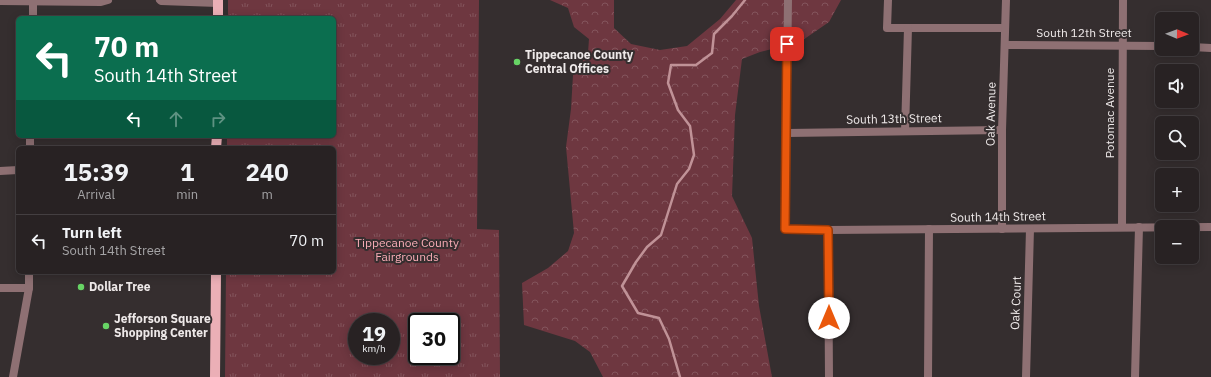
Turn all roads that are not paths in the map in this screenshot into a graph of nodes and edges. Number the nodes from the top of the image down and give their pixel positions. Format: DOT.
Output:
graph roads {
  1 [pos="108,0"];
  2 [pos="160,0"];
  3 [pos="788,0"];
  4 [pos="888,0"];
  5 [pos="1006,0"];
  6 [pos="1123,0"];
  7 [pos="0,1"];
  8 [pos="34,1"];
  9 [pos="218,1"];
  10 [pos="33,16"];
  11 [pos="218,16"];
  12 [pos="908,28"];
  13 [pos="1005,28"];
  14 [pos="1005,45"];
  15 [pos="1122,45"];
  16 [pos="1155,46"];
  17 [pos="1199,47"];
  18 [pos="1211,48"];
  19 [pos="1002,130"];
  20 [pos="905,131"];
  21 [pos="787,133"];
  22 [pos="16,170"];
  23 [pos="0,171"];
  24 [pos="1122,227"];
  25 [pos="1139,227"];
  26 [pos="1211,227"];
  27 [pos="929,229"];
  28 [pos="1002,229"];
  29 [pos="1030,229"];
  30 [pos="828,230"];
  31 [pos="29,274"];
  32 [pos="216,274"];
  33 [pos="0,288"];
  34 [pos="29,288"];
  35 [pos="13,377"];
  36 [pos="215,377"];
  37 [pos="829,377"];
  38 [pos="928,377"];
  39 [pos="1026,377"];
  40 [pos="1135,377"];
  1 -- 8 [label="street"];
  2 -- 9 [label="street"];
  3 -- 21 [label="street"];
  4 -- 12 [label="street"];
  5 -- 13 [label="street, Oak Avenue"];
  6 -- 15 [label="street, Potomac Avenue"];
  7 -- 8 [label="street"];
  8 -- 10 [label="street"];
  9 -- 11 [label="main road"];
  12 -- 13 [label="street"];
  12 -- 20 [label="street"];
  13 -- 14 [label="street, Oak Avenue"];
  14 -- 15 [label="street, South 12th Street"];
  14 -- 19 [label="street, Oak Avenue"];
  15 -- 16 [label="street, South 12th Street"];
  15 -- 24 [label="street, Potomac Avenue"];
  17 -- 18 [label="street"];
  19 -- 20 [label="street, South 13th Street"];
  19 -- 28 [label="street, Oak Avenue"];
  20 -- 21 [label="street, South 13th Street"];
  21 -- 30 [label="street, South 14th Street"];
  22 -- 23 [label="street"];
  24 -- 25 [label="street, South 14th Street"];
  24 -- 29 [label="street, South 14th Street"];
  25 -- 26 [label="street, South 14th Street"];
  25 -- 40 [label="street"];
  27 -- 28 [label="street, South 14th Street"];
  27 -- 30 [label="street, South 14th Street"];
  27 -- 38 [label="street"];
  28 -- 29 [label="street, South 14th Street"];
  29 -- 39 [label="street, Oak Court"];
  30 -- 37 [label="street"];
  31 -- 34 [label="street"];
  32 -- 36 [label="main road"];
  33 -- 34 [label="street"];
  34 -- 35 [label="street"];
}
